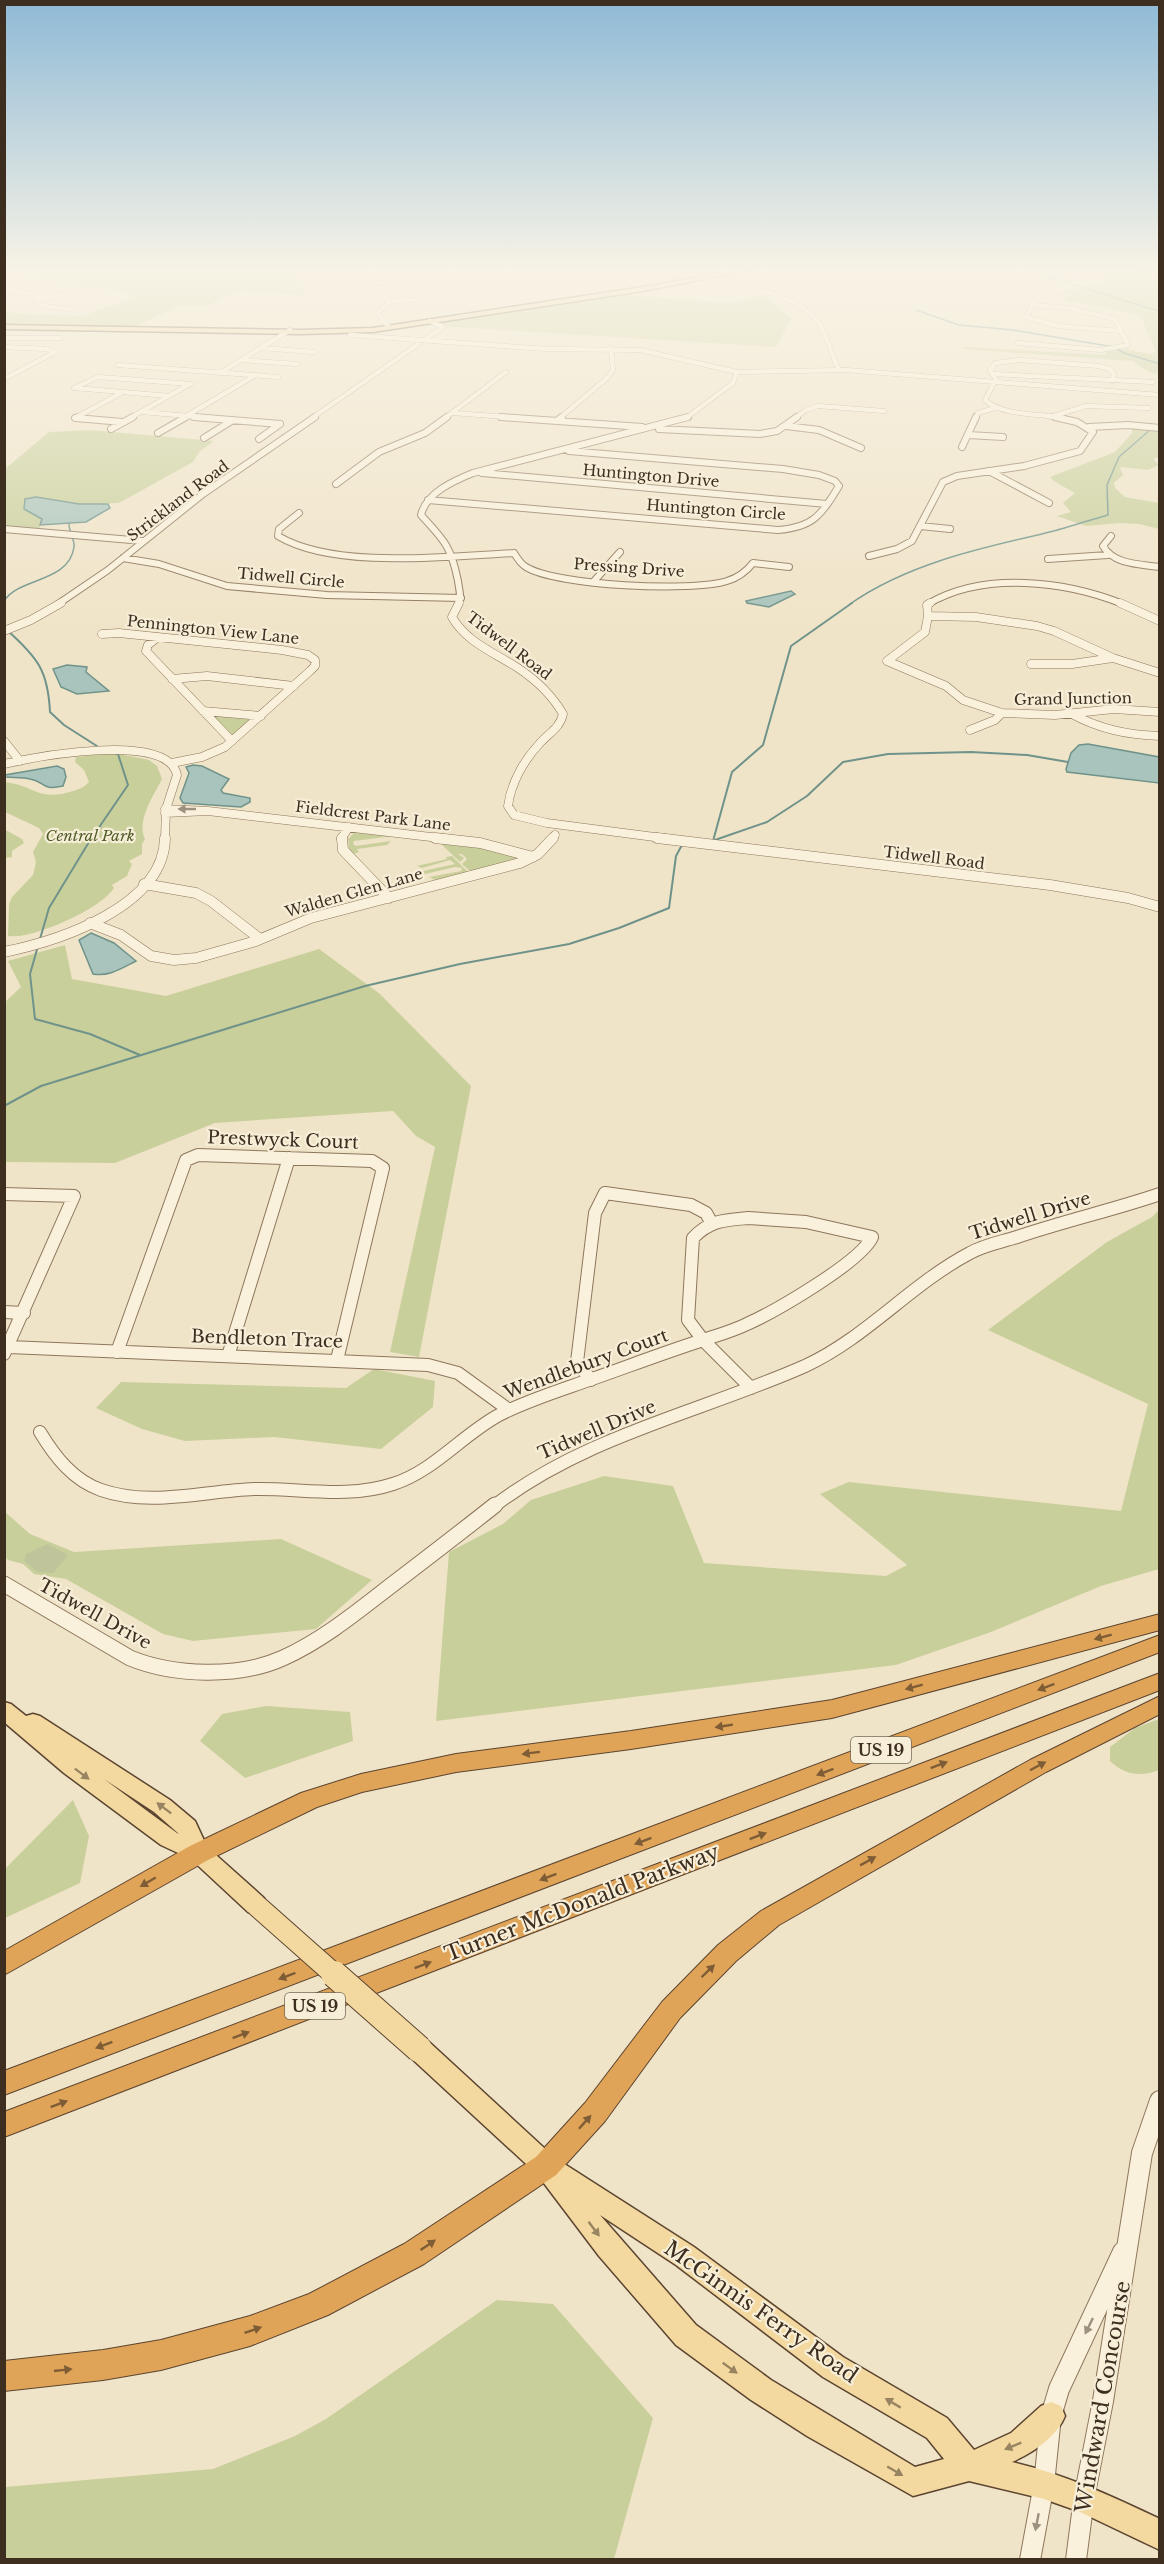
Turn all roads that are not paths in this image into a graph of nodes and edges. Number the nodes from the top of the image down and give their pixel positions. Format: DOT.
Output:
graph roads {
  1 [pos="82,389"];
  2 [pos="183,389"];
  3 [pos="233,389"];
  4 [pos="355,389"];
  5 [pos="484,389"];
  6 [pos="595,389"];
  7 [pos="728,389"];
  8 [pos="991,389"];
  9 [pos="1079,389"];
  10 [pos="122,392"];
  11 [pos="1160,394"];
  12 [pos="170,396"];
  13 [pos="1073,401"];
  14 [pos="1085,406"];
  15 [pos="995,408"];
  16 [pos="1149,408"];
  17 [pos="884,411"];
  18 [pos="142,412"];
  19 [pos="453,413"];
  20 [pos="187,416"];
  21 [pos="1050,417"];
  22 [pos="233,420"];
  23 [pos="558,420"];
  24 [pos="122,422"];
  25 [pos="786,426"];
  26 [pos="1089,427"];
  27 [pos="653,428"];
  28 [pos="1160,428"];
  29 [pos="111,429"];
  30 [pos="158,433"];
  31 [pos="968,435"];
  32 [pos="1004,437"];
  33 [pos="204,438"];
  34 [pos="259,440"];
  35 [pos="962,447"];
  36 [pos="861,448"];
  37 [pos="556,450"];
  38 [pos="989,471"];
  39 [pos="473,472"];
  40 [pos="336,483"];
  41 [pos="428,500"];
  42 [pos="1049,503"];
  43 [pos="828,504"];
  44 [pos="298,513"];
  45 [pos="920,526"];
  46 [pos="4,528"];
  47 [pos="950,529"];
  48 [pos="1111,536"];
  49 [pos="143,542"];
  50 [pos="518,544"];
  51 [pos="620,552"];
  52 [pos="514,553"];
  53 [pos="869,555"];
  54 [pos="1108,555"];
  55 [pos="453,556"];
  56 [pos="123,558"];
  57 [pos="1048,559"];
  58 [pos="789,567"];
  59 [pos="1160,567"];
  60 [pos="595,580"];
  61 [pos="461,598"];
  62 [pos="928,616"];
  63 [pos="1160,621"];
  64 [pos="4,631"];
  65 [pos="102,634"];
  66 [pos="158,637"];
  67 [pos="1113,658"];
  68 [pos="1031,664"];
  69 [pos="1160,673"];
  70 [pos="172,679"];
  71 [pos="294,686"];
  72 [pos="203,711"];
  73 [pos="1160,712"];
  74 [pos="1002,713"];
  75 [pos="1070,713"];
  76 [pos="261,716"];
  77 [pos="970,730"];
  78 [pos="1160,736"];
  79 [pos="4,741"];
  80 [pos="232,741"];
  81 [pos="20,761"];
  82 [pos="171,763"];
  83 [pos="4,764"];
  84 [pos="165,811"];
  85 [pos="349,827"];
  86 [pos="555,835"];
  87 [pos="533,857"];
  88 [pos="142,886"];
  89 [pos="389,898"];
  90 [pos="1160,907"];
  91 [pos="90,923"];
  92 [pos="260,939"];
  93 [pos="4,952"];
  94 [pos="289,1158"];
  95 [pos="4,1194"];
  96 [pos="1160,1194"];
  97 [pos="711,1222"];
  98 [pos="4,1312"];
  99 [pos="24,1313"];
  100 [pos="703,1340"];
  101 [pos="7,1350"];
  102 [pos="117,1352"];
  103 [pos="228,1356"];
  104 [pos="337,1360"];
  105 [pos="591,1380"];
  106 [pos="752,1388"];
  107 [pos="509,1410"];
  108 [pos="40,1432"];
  109 [pos="4,1584"];
  110 [pos="1160,1623"];
  111 [pos="1160,1644"];
  112 [pos="1160,1681"];
  113 [pos="4,1704"];
  114 [pos="1160,1704"];
  115 [pos="4,1710"];
  116 [pos="199,1853"];
  117 [pos="4,1964"];
  118 [pos="4,2083"];
  119 [pos="1160,2101"];
  120 [pos="4,2125"];
  121 [pos="546,2166"];
  122 [pos="1131,2235"];
  123 [pos="4,2376"];
  124 [pos="1051,2416"];
  125 [pos="969,2467"];
  126 [pos="1044,2484"];
  127 [pos="1084,2498"];
  128 [pos="1160,2535"];
  129 [pos="1029,2559"];
  130 [pos="1076,2559"];
  1 -- 10 [label="street"];
  2 -- 12 [label="street"];
  3 -- 20 [label="street"];
  4 -- 49 [label="street, Strickland Road"];
  5 -- 19 [label="street"];
  6 -- 23 [label="street"];
  7 -- 27 [label="street"];
  8 -- 15 [label="street"];
  9 -- 11 [label="street"];
  10 -- 12 [label="street"];
  10 -- 24 [label="street"];
  12 -- 18 [label="street"];
  13 -- 14 [label="street"];
  14 -- 16 [label="street"];
  14 -- 21 [label="street"];
  15 -- 21 [label="street"];
  15 -- 31 [label="street"];
  17 -- 25 [label="street"];
  18 -- 20 [label="street"];
  18 -- 24 [label="street"];
  19 -- 23 [label="street"];
  19 -- 40 [label="street"];
  20 -- 22 [label="street"];
  20 -- 30 [label="street"];
  21 -- 26 [label="street"];
  22 -- 33 [label="street"];
  22 -- 34 [label="street"];
  23 -- 27 [label="street"];
  24 -- 29 [label="street"];
  25 -- 27 [label="street"];
  25 -- 36 [label="street"];
  26 -- 28 [label="street"];
  26 -- 38 [label="street"];
  27 -- 37 [label="street"];
  31 -- 32 [label="street"];
  31 -- 35 [label="street"];
  37 -- 39 [label="street"];
  37 -- 43 [label="street"];
  38 -- 42 [label="street"];
  38 -- 45 [label="street"];
  39 -- 41 [label="street"];
  39 -- 43 [label="street, Huntington Drive"];
  41 -- 43 [label="street, Huntington Circle"];
  41 -- 55 [label="street, Tidwell Road"];
  44 -- 55 [label="street"];
  45 -- 47 [label="street"];
  45 -- 53 [label="street"];
  46 -- 49 [label="street"];
  48 -- 54 [label="street"];
  49 -- 56 [label="street, Strickland Road"];
  50 -- 52 [label="street"];
  51 -- 60 [label="street"];
  52 -- 55 [label="street"];
  52 -- 60 [label="street, Pressing Drive"];
  54 -- 57 [label="street"];
  54 -- 59 [label="street"];
  55 -- 61 [label="street, Tidwell Road"];
  56 -- 61 [label="street, Tidwell Circle"];
  56 -- 64 [label="street, Strickland Road"];
  58 -- 60 [label="street, Pressing Drive"];
  61 -- 90 [label="street, Tidwell Road"];
  62 -- 63 [label="street, Grand Junction"];
  62 -- 67 [label="street"];
  62 -- 74 [label="street, Grand Junction"];
  65 -- 66 [label="street, Pennington View Lane"];
  66 -- 70 [label="street"];
  66 -- 71 [label="street, Pennington View Lane"];
  67 -- 68 [label="street"];
  67 -- 69 [label="street"];
  70 -- 71 [label="street"];
  70 -- 72 [label="street"];
  71 -- 76 [label="street, Pennington View Lane"];
  72 -- 76 [label="street"];
  72 -- 80 [label="street"];
  73 -- 75 [label="street, Grand Junction"];
  74 -- 75 [label="street, Grand Junction"];
  74 -- 77 [label="street"];
  75 -- 78 [label="street"];
  76 -- 80 [label="street, Pennington View Lane"];
  79 -- 81 [label="street"];
  80 -- 82 [label="street, Pennington View Lane"];
  81 -- 82 [label="street"];
  81 -- 83 [label="street"];
  82 -- 84 [label="street"];
  84 -- 85 [label="street, Fieldcrest Park Lane"];
  84 -- 88 [label="street"];
  85 -- 87 [label="street, Fieldcrest Park Lane"];
  85 -- 89 [label="street"];
  86 -- 87 [label="street, Walden Glen Lane"];
  87 -- 89 [label="street, Walden Glen Lane"];
  88 -- 91 [label="street"];
  88 -- 92 [label="street"];
  89 -- 92 [label="street, Walden Glen Lane"];
  91 -- 92 [label="street, Walden Glen Lane"];
  91 -- 93 [label="street"];
  94 -- 102 [label="street, Prestwyck Court"];
  94 -- 103 [label="street"];
  94 -- 104 [label="street, Prestwyck Court"];
  95 -- 99 [label="street"];
  96 -- 106 [label="street, Tidwell Drive"];
  97 -- 100 [label="street"];
  97 -- 100 [label="street, Wendlebury Court"];
  97 -- 105 [label="street"];
  98 -- 99 [label="street"];
  99 -- 101 [label="street"];
  100 -- 105 [label="street, Wendlebury Court"];
  100 -- 106 [label="street"];
  101 -- 102 [label="street, Bendleton Trace"];
  102 -- 103 [label="street, Bendleton Trace"];
  103 -- 104 [label="street, Bendleton Trace"];
  104 -- 107 [label="street, Bendleton Trace"];
  105 -- 107 [label="street, Wendlebury Court"];
  106 -- 109 [label="street, Tidwell Drive"];
  107 -- 108 [label="street, Wendlebury Court"];
  110 -- 116 [label="highway, one-way"];
  111 -- 118 [label="highway, Turner McDonald Parkway / US 19, one-way"];
  120 -- 112 [label="highway, Turner McDonald Parkway / US 19, one-way"];
  116 -- 113 [label="main road, McGinnis Ferry Road, one-way"];
  121 -- 114 [label="highway, one-way"];
  115 -- 116 [label="main road, McGinnis Ferry Road, one-way"];
  116 -- 117 [label="highway, one-way"];
  116 -- 121 [label="main road, McGinnis Ferry Road, bridge"];
  119 -- 122 [label="street, Windward Concourse"];
  123 -- 121 [label="highway, one-way"];
  125 -- 121 [label="main road, McGinnis Ferry Road, one-way"];
  121 -- 125 [label="main road, McGinnis Ferry Road, one-way"];
  122 -- 124 [label="street, Windward Concourse, one-way"];
  122 -- 127 [label="street, Windward Concourse"];
  124 -- 125 [label="main road, one-way"];
  124 -- 126 [label="street, Windward Concourse"];
  125 -- 126 [label="main road, McGinnis Ferry Road"];
  126 -- 127 [label="main road, McGinnis Ferry Road"];
  126 -- 129 [label="street, Windward Concourse, one-way"];
  127 -- 128 [label="main road, McGinnis Ferry Road"];
  127 -- 130 [label="street, Windward Concourse"];
}
